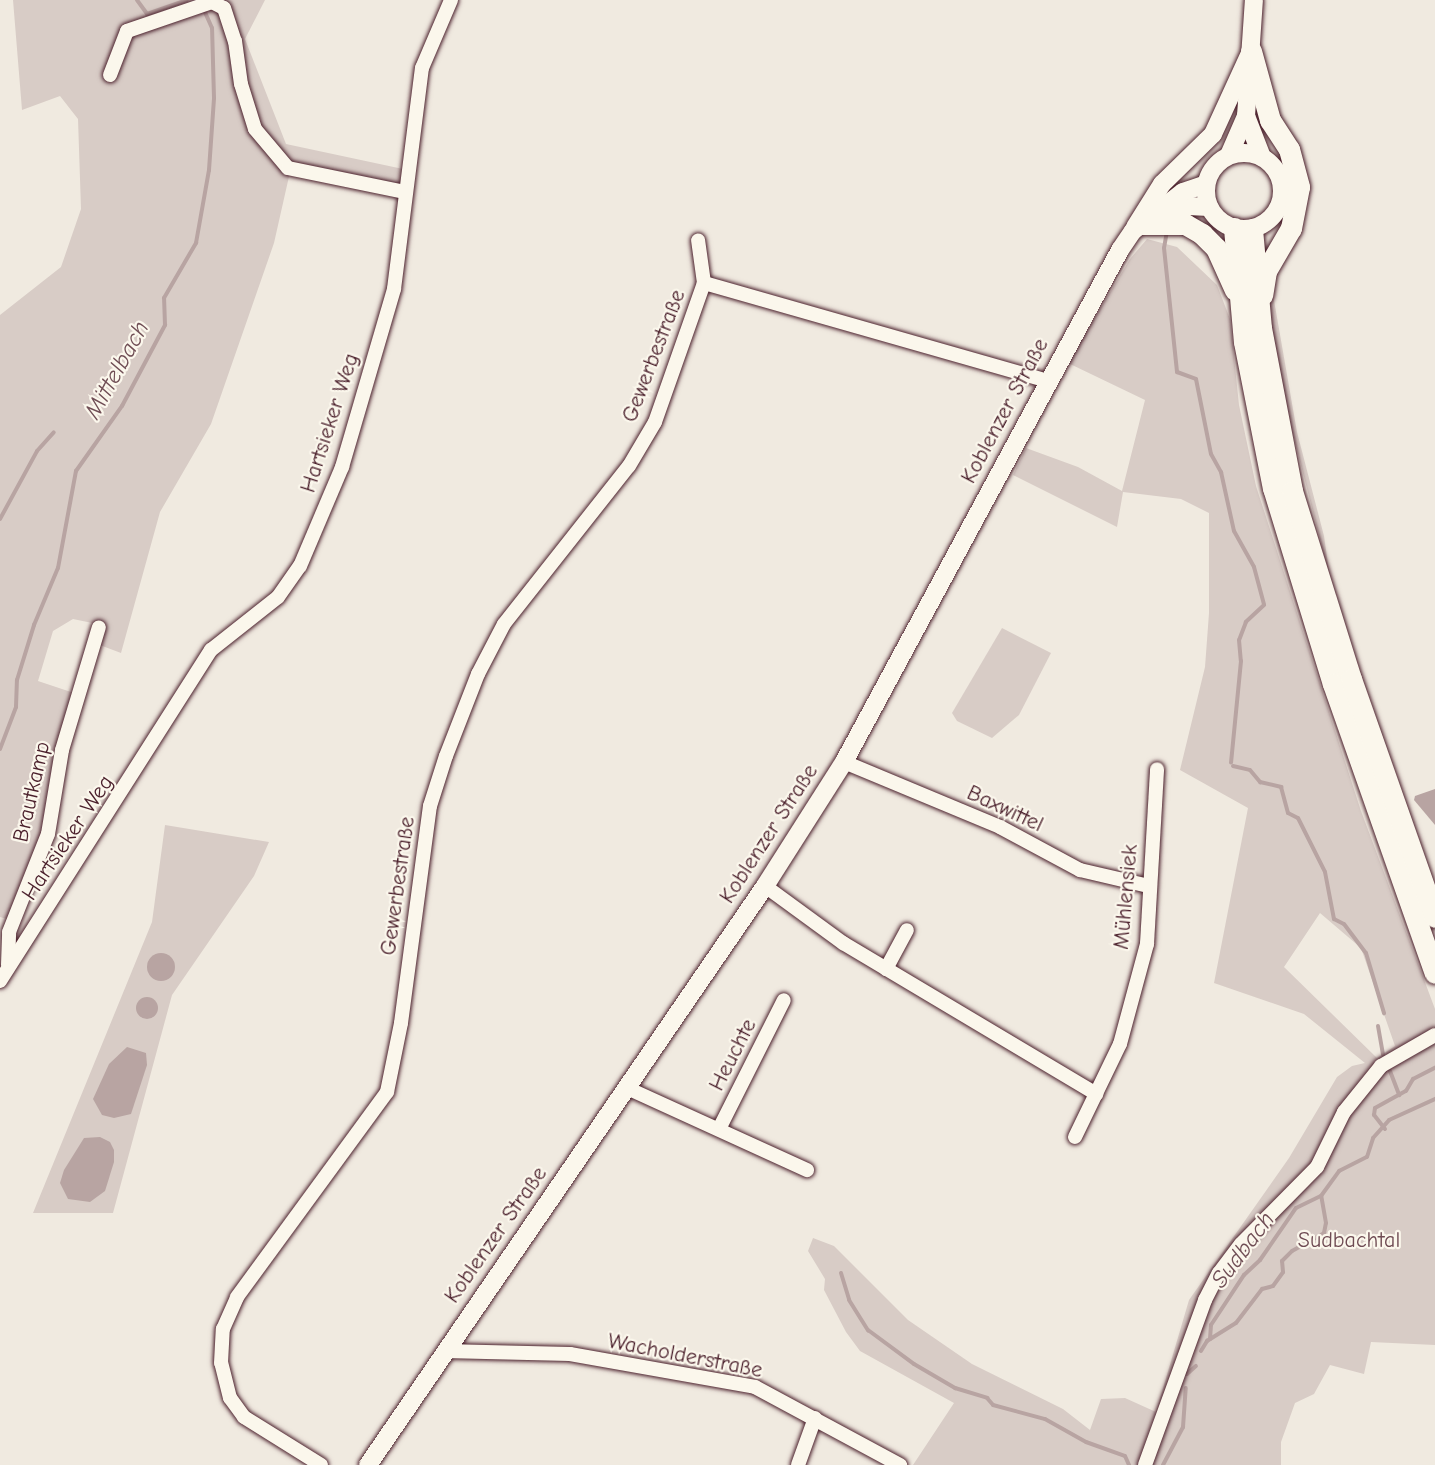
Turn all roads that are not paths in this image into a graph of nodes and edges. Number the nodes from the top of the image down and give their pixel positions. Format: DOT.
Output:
graph roads {
  1 [pos="451,0"];
  2 [pos="1254,0"];
  3 [pos="1251,51"];
  4 [pos="110,75"];
  5 [pos="1246,116"];
  6 [pos="1230,155"];
  7 [pos="1262,157"];
  8 [pos="1206,183"];
  9 [pos="405,192"];
  10 [pos="1167,205"];
  11 [pos="1209,207"];
  12 [pos="1138,227"];
  13 [pos="1243,229"];
  14 [pos="698,240"];
  15 [pos="704,283"];
  16 [pos="1240,302"];
  17 [pos="1261,328"];
  18 [pos="1047,381"];
  19 [pos="99,627"];
  20 [pos="844,762"];
  21 [pos="1157,769"];
  22 [pos="765,886"];
  23 [pos="1149,886"];
  24 [pos="1435,917"];
  25 [pos="907,930"];
  26 [pos="8,965"];
  27 [pos="886,969"];
  28 [pos="1435,973"];
  29 [pos="0,981"];
  30 [pos="784,1000"];
  31 [pos="1431,1037"];
  32 [pos="627,1088"];
  33 [pos="1096,1094"];
  34 [pos="719,1129"];
  35 [pos="1075,1137"];
  36 [pos="807,1170"];
  37 [pos="444,1351"];
  38 [pos="815,1418"];
  39 [pos="321,1465"];
  40 [pos="368,1465"];
  41 [pos="798,1465"];
  42 [pos="900,1465"];
  43 [pos="1146,1465"];
  1 -- 9 [label="street, Hartsieker Weg"];
  2 -- 3 [label="main road, Koblenzer Straße"];
  3 -- 5 [label="main road, Koblenzer Straße"];
  3 -- 12 [label="main road"];
  3 -- 17 [label="highway"];
  4 -- 9 [label="street"];
  5 -- 6 [label="main road, Koblenzer Straße"];
  5 -- 7 [label="main road, Koblenzer Straße"];
  6 -- 7 [label="main road"];
  6 -- 8 [label="main road, Koblenzer Straße"];
  7 -- 13 [label="main road, Koblenzer Straße"];
  8 -- 10 [label="main road, Koblenzer Straße"];
  8 -- 11 [label="main road"];
  9 -- 26 [label="street, Hartsieker Weg"];
  10 -- 11 [label="main road"];
  10 -- 12 [label="main road, Koblenzer Straße"];
  11 -- 13 [label="main road"];
  12 -- 16 [label="highway"];
  12 -- 18 [label="main road, Koblenzer Straße"];
  13 -- 16 [label="highway"];
  13 -- 17 [label="highway"];
  14 -- 15 [label="street, Gewerbestraße"];
  15 -- 18 [label="street, Gewerbestraße"];
  15 -- 39 [label="street, Gewerbestraße"];
  16 -- 28 [label="highway"];
  17 -- 24 [label="highway"];
  18 -- 20 [label="main road, Koblenzer Straße"];
  19 -- 26 [label="street, Brautkamp"];
  20 -- 22 [label="main road, Koblenzer Straße"];
  20 -- 23 [label="street, Baxwittel"];
  21 -- 23 [label="street, Mühlensiek"];
  22 -- 27 [label="street"];
  22 -- 32 [label="main road, Koblenzer Straße"];
  23 -- 33 [label="street, Mühlensiek"];
  25 -- 27 [label="street"];
  26 -- 29 [label="street, Hartsieker Weg"];
  27 -- 33 [label="street"];
  30 -- 34 [label="street, Heuchte"];
  31 -- 43 [label="street"];
  32 -- 34 [label="street"];
  32 -- 37 [label="main road, Koblenzer Straße"];
  33 -- 35 [label="street, Mühlensiek"];
  34 -- 36 [label="street"];
  37 -- 38 [label="street, Wacholderstraße"];
  37 -- 40 [label="main road, Koblenzer Straße"];
  38 -- 41 [label="street"];
  38 -- 42 [label="street, Wacholderstraße"];
}
